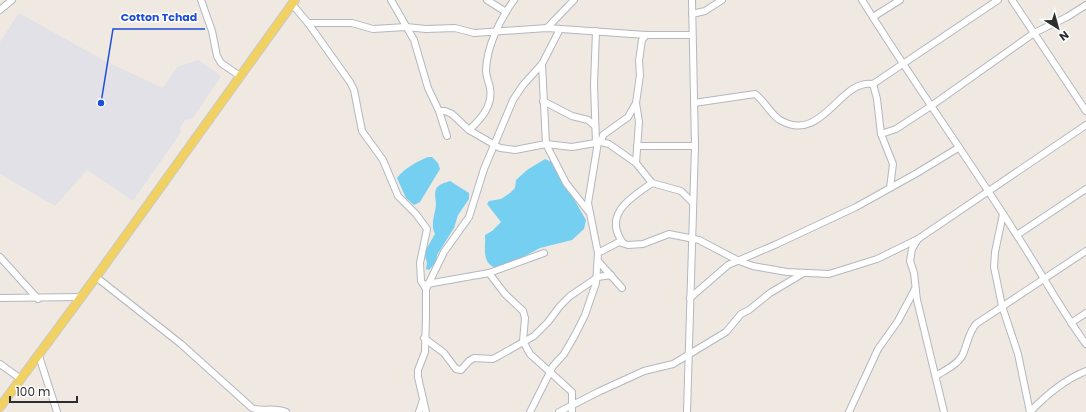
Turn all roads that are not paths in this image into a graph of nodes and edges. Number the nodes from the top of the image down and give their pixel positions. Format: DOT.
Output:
graph roads {
  1 [pos="12,0"];
  2 [pos="200,0"];
  3 [pos="391,0"];
  4 [pos="486,0"];
  5 [pos="514,0"];
  6 [pos="574,0"];
  7 [pos="692,0"];
  8 [pos="722,0"];
  9 [pos="862,0"];
  10 [pos="900,0"];
  11 [pos="998,0"];
  12 [pos="1012,0"];
  13 [pos="294,2"];
  14 [pos="1086,4"];
  15 [pos="0,10"];
  16 [pos="506,12"];
  17 [pos="692,14"];
  18 [pos="872,17"];
  19 [pos="308,23"];
  20 [pos="406,27"];
  21 [pos="547,28"];
  22 [pos="560,29"];
  23 [pos="497,30"];
  24 [pos="596,31"];
  25 [pos="1034,33"];
  26 [pos="646,35"];
  27 [pos="692,35"];
  28 [pos="542,64"];
  29 [pos="903,64"];
  30 [pos="240,76"];
  31 [pos="873,84"];
  32 [pos="543,101"];
  33 [pos="636,103"];
  34 [pos="694,103"];
  35 [pos="931,106"];
  36 [pos="439,111"];
  37 [pos="1086,111"];
  38 [pos="596,126"];
  39 [pos="1086,126"];
  40 [pos="469,130"];
  41 [pos="881,134"];
  42 [pos="447,136"];
  43 [pos="599,142"];
  44 [pos="546,144"];
  45 [pos="494,145"];
  46 [pos="637,146"];
  47 [pos="694,146"];
  48 [pos="958,148"];
  49 [pos="636,164"];
  50 [pos="652,183"];
  51 [pos="890,188"];
  52 [pos="1086,189"];
  53 [pos="988,191"];
  54 [pos="692,202"];
  55 [pos="589,212"];
  56 [pos="1003,214"];
  57 [pos="1017,235"];
  58 [pos="692,238"];
  59 [pos="918,239"];
  60 [pos="623,243"];
  61 [pos="1086,251"];
  62 [pos="544,253"];
  63 [pos="598,254"];
  64 [pos="0,257"];
  65 [pos="598,260"];
  66 [pos="739,261"];
  67 [pos="489,273"];
  68 [pos="611,274"];
  69 [pos="804,274"];
  70 [pos="96,277"];
  71 [pos="598,277"];
  72 [pos="1044,280"];
  73 [pos="426,286"];
  74 [pos="622,288"];
  75 [pos="916,288"];
  76 [pos="81,297"];
  77 [pos="0,298"];
  78 [pos="690,298"];
  79 [pos="38,299"];
  80 [pos="1002,306"];
  81 [pos="1086,313"];
  82 [pos="1071,323"];
  83 [pos="424,338"];
  84 [pos="523,341"];
  85 [pos="1086,344"];
  86 [pos="689,354"];
  87 [pos="39,356"];
  88 [pos="0,364"];
  89 [pos="551,371"];
  90 [pos="1086,371"];
  91 [pos="936,376"];
  92 [pos="21,379"];
  93 [pos="423,400"];
  94 [pos="0,406"];
  95 [pos="572,409"];
  96 [pos="57,412"];
  97 [pos="286,412"];
  98 [pos="419,412"];
  99 [pos="426,412"];
  100 [pos="530,412"];
  101 [pos="559,412"];
  102 [pos="687,412"];
  103 [pos="849,412"];
  104 [pos="944,412"];
  105 [pos="1030,412"];
  1 -- 15 [label="street"];
  2 -- 30 [label="street"];
  3 -- 20 [label="street"];
  4 -- 16 [label="street"];
  5 -- 16 [label="street"];
  6 -- 21 [label="street"];
  7 -- 17 [label="street"];
  8 -- 17 [label="street"];
  9 -- 18 [label="street"];
  10 -- 18 [label="street"];
  11 -- 29 [label="street"];
  12 -- 25 [label="street"];
  13 -- 19 [label="street"];
  13 -- 30 [label="main road"];
  14 -- 25 [label="street"];
  16 -- 23 [label="street"];
  17 -- 27 [label="street"];
  18 -- 29 [label="street"];
  19 -- 20 [label="street"];
  19 -- 73 [label="street"];
  20 -- 23 [label="street"];
  20 -- 36 [label="street"];
  21 -- 22 [label="street"];
  21 -- 23 [label="street"];
  22 -- 24 [label="street"];
  22 -- 28 [label="street"];
  23 -- 40 [label="street"];
  24 -- 26 [label="street"];
  24 -- 38 [label="street"];
  25 -- 35 [label="street"];
  25 -- 37 [label="street"];
  26 -- 27 [label="street"];
  26 -- 33 [label="street"];
  27 -- 34 [label="street"];
  28 -- 32 [label="street"];
  28 -- 45 [label="street"];
  29 -- 31 [label="street"];
  29 -- 35 [label="street"];
  30 -- 70 [label="main road"];
  31 -- 34 [label="street"];
  31 -- 41 [label="street"];
  32 -- 38 [label="street"];
  32 -- 44 [label="street"];
  33 -- 43 [label="street"];
  33 -- 46 [label="street"];
  34 -- 47 [label="street"];
  35 -- 41 [label="street"];
  35 -- 48 [label="street"];
  36 -- 40 [label="street"];
  36 -- 42 [label="street"];
  38 -- 43 [label="street"];
  39 -- 53 [label="street"];
  40 -- 45 [label="street"];
  41 -- 51 [label="street"];
  43 -- 44 [label="street"];
  43 -- 49 [label="street"];
  43 -- 55 [label="street"];
  44 -- 45 [label="street"];
  44 -- 55 [label="street"];
  45 -- 73 [label="street"];
  46 -- 47 [label="street"];
  46 -- 49 [label="street"];
  47 -- 54 [label="street"];
  48 -- 51 [label="street"];
  48 -- 53 [label="street"];
  49 -- 50 [label="street"];
  50 -- 54 [label="street"];
  50 -- 60 [label="street"];
  51 -- 66 [label="street"];
  52 -- 57 [label="street"];
  53 -- 56 [label="street"];
  53 -- 59 [label="street"];
  54 -- 58 [label="street"];
  55 -- 63 [label="street"];
  56 -- 57 [label="street"];
  56 -- 80 [label="street"];
  57 -- 72 [label="street"];
  58 -- 60 [label="street"];
  58 -- 66 [label="street"];
  58 -- 78 [label="street"];
  59 -- 69 [label="street"];
  59 -- 75 [label="street"];
  60 -- 63 [label="street"];
  61 -- 72 [label="street"];
  62 -- 67 [label="street"];
  63 -- 65 [label="street"];
  64 -- 79 [label="street"];
  65 -- 68 [label="street"];
  65 -- 71 [label="street"];
  66 -- 69 [label="street"];
  66 -- 78 [label="street"];
  67 -- 73 [label="street"];
  67 -- 84 [label="street"];
  68 -- 71 [label="street"];
  68 -- 74 [label="street"];
  69 -- 86 [label="street"];
  70 -- 76 [label="main road"];
  70 -- 97 [label="street"];
  71 -- 84 [label="street"];
  71 -- 89 [label="street"];
  72 -- 80 [label="street"];
  72 -- 82 [label="street"];
  73 -- 83 [label="street"];
  75 -- 91 [label="street"];
  75 -- 103 [label="street"];
  76 -- 79 [label="street"];
  76 -- 87 [label="main road"];
  77 -- 79 [label="street"];
  78 -- 86 [label="street"];
  80 -- 91 [label="street"];
  80 -- 105 [label="street"];
  81 -- 82 [label="street"];
  82 -- 85 [label="street"];
  83 -- 84 [label="street"];
  83 -- 93 [label="street"];
  84 -- 89 [label="street"];
  86 -- 95 [label="street"];
  86 -- 102 [label="street"];
  87 -- 92 [label="main road"];
  87 -- 96 [label="street"];
  88 -- 92 [label="street"];
  89 -- 95 [label="street"];
  89 -- 100 [label="street"];
  90 -- 105 [label="street"];
  91 -- 104 [label="street"];
  92 -- 94 [label="main road"];
  93 -- 98 [label="street"];
  93 -- 99 [label="street"];
  95 -- 101 [label="street"];
}
